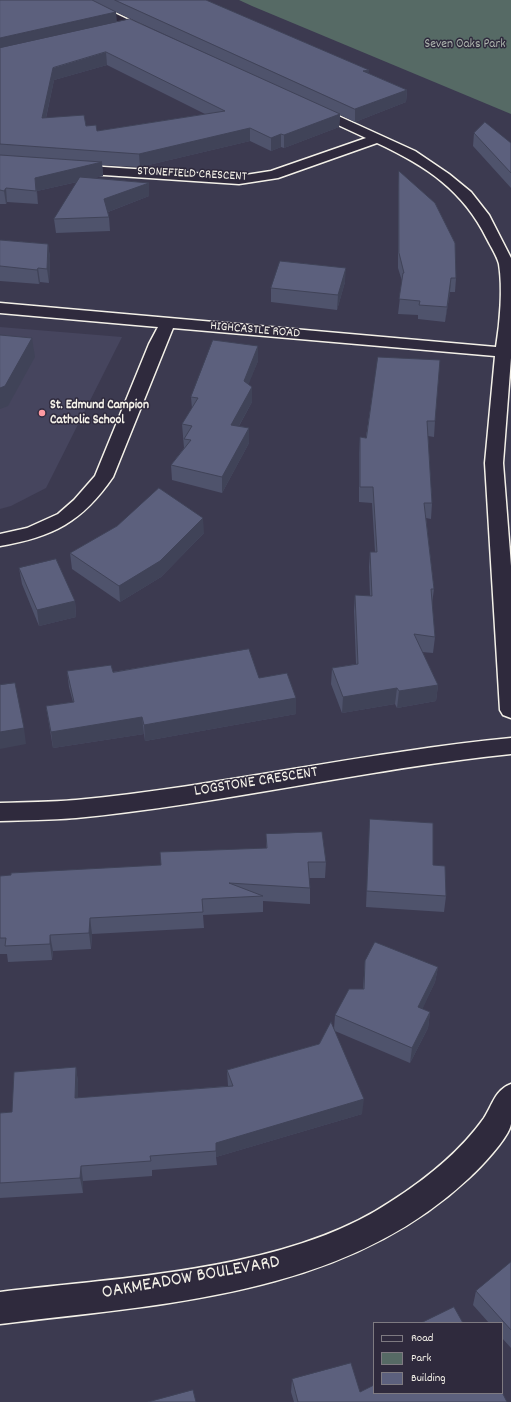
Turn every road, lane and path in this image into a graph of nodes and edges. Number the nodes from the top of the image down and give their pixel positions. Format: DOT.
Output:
graph roads {
  1 [pos="78,0"];
  2 [pos="132,25"];
  3 [pos="113,29"];
  4 [pos="164,40"];
  5 [pos="300,102"];
  6 [pos="377,139"];
  7 [pos="62,168"];
  8 [pos="0,308"];
  9 [pos="167,324"];
  10 [pos="508,352"];
  11 [pos="0,540"];
  12 [pos="507,586"];
  13 [pos="511,710"];
  14 [pos="511,746"];
  15 [pos="0,812"];
  16 [pos="511,1097"];
  17 [pos="0,1308"];
  1 -- 2 [label="street"];
  2 -- 3 [label="street"];
  2 -- 4 [label="street"];
  5 -- 6 [label="street"];
  6 -- 7 [label="street, STONEFIELD CRESCENT"];
  6 -- 10 [label="street"];
  8 -- 9 [label="street, HIGHCASTLE ROAD"];
  9 -- 10 [label="street, HIGHCASTLE ROAD"];
  9 -- 11 [label="street"];
  10 -- 12 [label="street"];
  12 -- 13 [label="street"];
  14 -- 15 [label="street, LOGSTONE CRESCENT"];
  16 -- 17 [label="street, OAKMEADOW BOULEVARD"];
}
